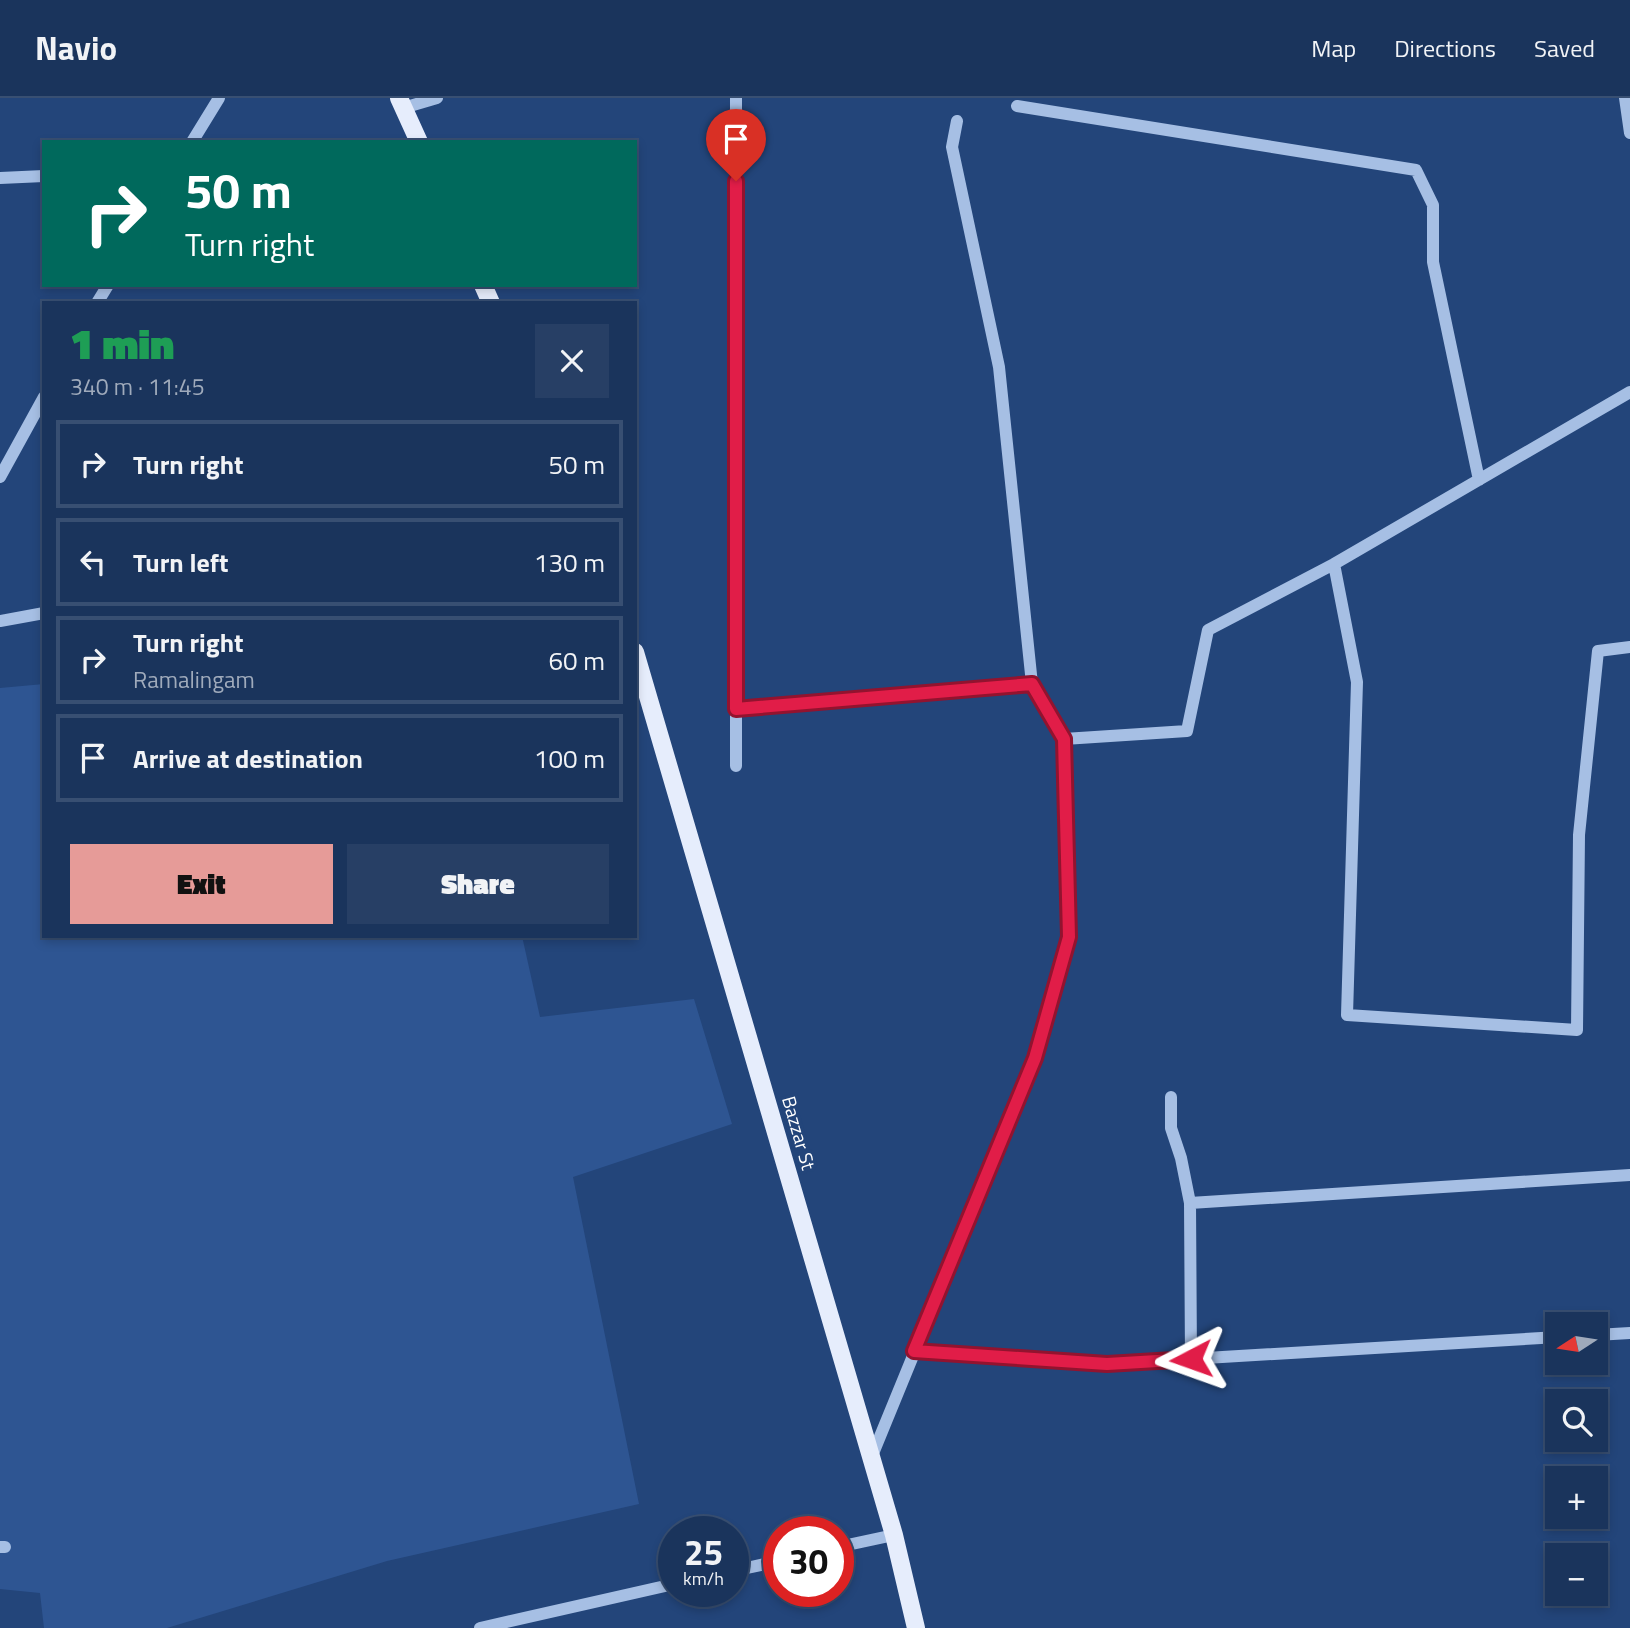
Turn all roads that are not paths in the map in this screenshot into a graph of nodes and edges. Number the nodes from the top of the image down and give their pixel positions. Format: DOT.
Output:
graph roads {
  1 [pos="219,98"];
  2 [pos="438,98"];
  3 [pos="736,98"];
  4 [pos="1626,98"];
  5 [pos="401,103"];
  6 [pos="1017,106"];
  7 [pos="957,121"];
  8 [pos="1630,133"];
  9 [pos="193,140"];
  10 [pos="418,140"];
  11 [pos="42,176"];
  12 [pos="0,178"];
  13 [pos="1630,392"];
  14 [pos="42,401"];
  15 [pos="0,477"];
  16 [pos="1479,480"];
  17 [pos="1335,564"];
  18 [pos="42,613"];
  19 [pos="0,621"];
  20 [pos="1630,647"];
  21 [pos="637,659"];
  22 [pos="1032,684"];
  23 [pos="736,709"];
  24 [pos="1064,739"];
  25 [pos="736,766"];
  26 [pos="1171,1097"];
  27 [pos="1630,1175"];
  28 [pos="1190,1203"];
  29 [pos="1630,1334"];
  30 [pos="1608,1335"];
  31 [pos="1545,1338"];
  32 [pos="914,1351"];
  33 [pos="1191,1359"];
  34 [pos="872,1457"];
  35 [pos="894,1535"];
  36 [pos="854,1544"];
  37 [pos="658,1588"];
  38 [pos="529,1623"];
  39 [pos="480,1628"];
  40 [pos="916,1628"];
  1 -- 9 [label="street"];
  2 -- 5 [label="street"];
  3 -- 23 [label="street"];
  4 -- 8 [label="street"];
  5 -- 10 [label="main road"];
  6 -- 16 [label="street"];
  7 -- 22 [label="street"];
  11 -- 12 [label="street"];
  13 -- 16 [label="street"];
  14 -- 15 [label="street"];
  16 -- 17 [label="street"];
  17 -- 20 [label="street"];
  17 -- 24 [label="street"];
  18 -- 19 [label="street"];
  21 -- 34 [label="main road, Bazzar St"];
  22 -- 23 [label="street"];
  22 -- 24 [label="street"];
  23 -- 25 [label="street"];
  24 -- 32 [label="street"];
  26 -- 28 [label="street"];
  27 -- 28 [label="street"];
  28 -- 33 [label="street"];
  29 -- 30 [label="street"];
  31 -- 33 [label="street"];
  32 -- 33 [label="street"];
  32 -- 34 [label="street"];
  34 -- 35 [label="main road, Bazzar St"];
  35 -- 36 [label="street"];
  35 -- 40 [label="main road, Bazzar St"];
  37 -- 38 [label="street"];
  38 -- 39 [label="street"];
}
